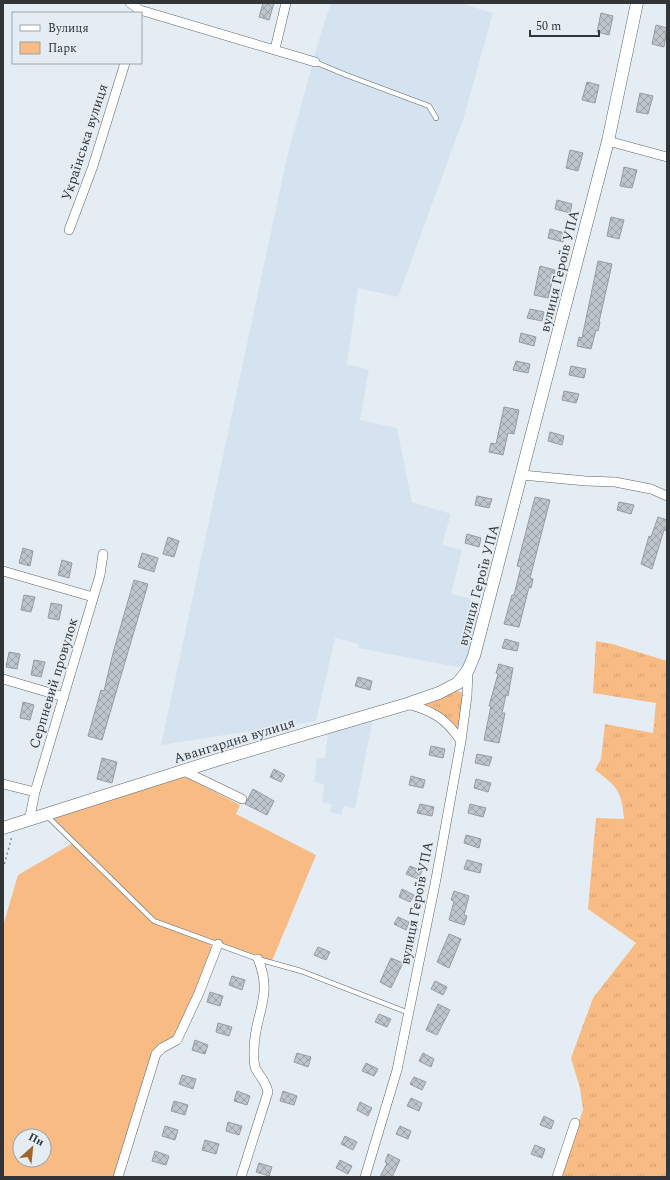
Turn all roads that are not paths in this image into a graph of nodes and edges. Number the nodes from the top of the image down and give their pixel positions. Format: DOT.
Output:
graph roads {
  1 [pos="130,3"];
  2 [pos="286,3"];
  3 [pos="637,3"];
  4 [pos="141,9"];
  5 [pos="275,49"];
  6 [pos="315,62"];
  7 [pos="124,64"];
  8 [pos="436,118"];
  9 [pos="608,141"];
  10 [pos="667,157"];
  11 [pos="69,230"];
  12 [pos="522,474"];
  13 [pos="667,496"];
  14 [pos="103,554"];
  15 [pos="3,571"];
  16 [pos="94,597"];
  17 [pos="468,670"];
  18 [pos="3,680"];
  19 [pos="64,697"];
  20 [pos="407,704"];
  21 [pos="461,741"];
  22 [pos="184,771"];
  23 [pos="3,784"];
  24 [pos="35,792"];
  25 [pos="242,800"];
  26 [pos="46,815"];
  27 [pos="29,821"];
  28 [pos="3,828"];
  29 [pos="218,944"];
  30 [pos="258,959"];
  31 [pos="409,1013"];
  32 [pos="575,1123"];
  33 [pos="118,1177"];
  34 [pos="241,1177"];
  35 [pos="366,1177"];
  36 [pos="557,1177"];
  1 -- 4 [label="street"];
  2 -- 5 [label="street"];
  3 -- 9 [label="street, вулиця Героїв УПА"];
  4 -- 5 [label="street"];
  5 -- 6 [label="street"];
  6 -- 8 [label="lane"];
  7 -- 11 [label="street, Українська вулиця"];
  9 -- 10 [label="street"];
  9 -- 12 [label="street, вулиця Героїв УПА"];
  12 -- 13 [label="street"];
  12 -- 17 [label="street, вулиця Героїв УПА"];
  14 -- 16 [label="street, Серпневий провулок"];
  15 -- 16 [label="street"];
  16 -- 19 [label="street, Серпневий провулок"];
  17 -- 20 [label="street, Авангардна вулиця"];
  17 -- 21 [label="street, вулиця Героїв УПА"];
  18 -- 19 [label="street"];
  19 -- 24 [label="street, Серпневий провулок"];
  20 -- 21 [label="street"];
  20 -- 22 [label="street, Авангардна вулиця"];
  21 -- 31 [label="street, вулиця Героїв УПА"];
  22 -- 25 [label="street"];
  22 -- 26 [label="street, Авангардна вулиця"];
  23 -- 24 [label="street"];
  24 -- 27 [label="street, Серпневий провулок"];
  26 -- 27 [label="street, Авангардна вулиця"];
  26 -- 29 [label="lane"];
  27 -- 28 [label="street, Авангардна вулиця"];
  29 -- 30 [label="lane"];
  29 -- 33 [label="street"];
  30 -- 31 [label="lane"];
  30 -- 34 [label="street"];
  31 -- 35 [label="street, вулиця Героїв УПА"];
  32 -- 36 [label="street"];
}
